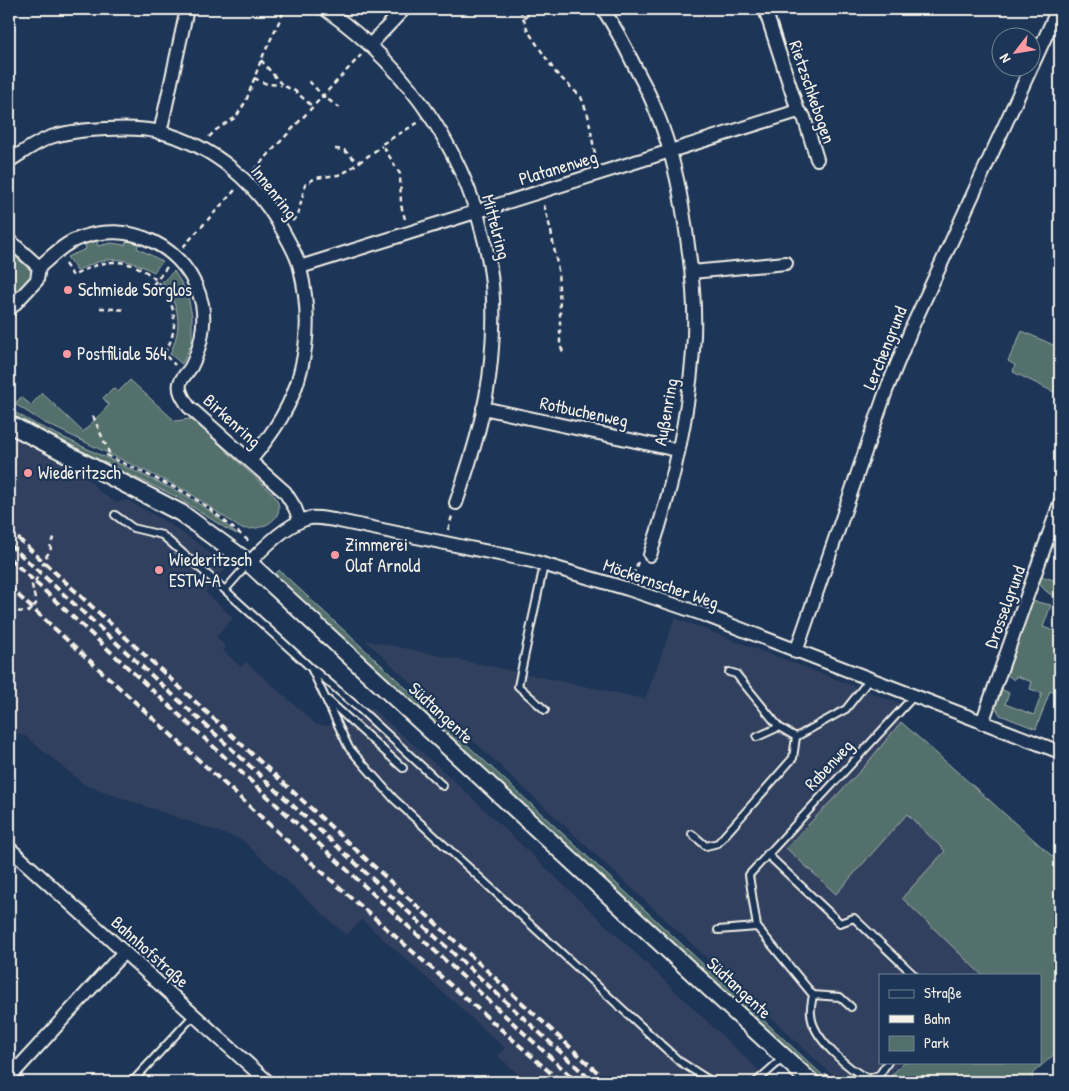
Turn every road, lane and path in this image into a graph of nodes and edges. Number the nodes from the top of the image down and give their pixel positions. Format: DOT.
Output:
graph roads {
  1 [pos="187,9"];
  2 [pos="285,9"];
  3 [pos="325,9"];
  4 [pos="404,9"];
  5 [pos="520,9"];
  6 [pos="540,9"];
  7 [pos="603,9"];
  8 [pos="765,9"];
  9 [pos="1058,9"];
  10 [pos="524,17"];
  11 [pos="1042,43"];
  12 [pos="370,44"];
  13 [pos="261,60"];
  14 [pos="254,78"];
  15 [pos="1026,78"];
  16 [pos="309,82"];
  17 [pos="282,85"];
  18 [pos="323,96"];
  19 [pos="313,107"];
  20 [pos="340,108"];
  21 [pos="798,110"];
  22 [pos="431,115"];
  23 [pos="160,132"];
  24 [pos="382,146"];
  25 [pos="335,149"];
  26 [pos="205,150"];
  27 [pos="669,151"];
  28 [pos="817,159"];
  29 [pos="360,161"];
  30 [pos="9,162"];
  31 [pos="599,173"];
  32 [pos="245,179"];
  33 [pos="540,192"];
  34 [pos="241,193"];
  35 [pos="477,212"];
  36 [pos="406,223"];
  37 [pos="281,228"];
  38 [pos="9,240"];
  39 [pos="56,253"];
  40 [pos="175,256"];
  41 [pos="786,263"];
  42 [pos="39,267"];
  43 [pos="300,267"];
  44 [pos="692,272"];
  45 [pos="157,280"];
  46 [pos="153,285"];
  47 [pos="100,308"];
  48 [pos="9,310"];
  49 [pos="126,310"];
  50 [pos="565,355"];
  51 [pos="172,362"];
  52 [pos="484,408"];
  53 [pos="93,416"];
  54 [pos="11,428"];
  55 [pos="677,450"];
  56 [pos="110,457"];
  57 [pos="250,461"];
  58 [pos="456,503"];
  59 [pos="1060,503"];
  60 [pos="115,515"];
  61 [pos="300,521"];
  62 [pos="55,537"];
  63 [pos="444,543"];
  64 [pos="650,555"];
  65 [pos="249,563"];
  66 [pos="544,565"];
  67 [pos="628,589"];
  68 [pos="225,590"];
  69 [pos="9,611"];
  70 [pos="796,652"];
  71 [pos="311,668"];
  72 [pos="729,672"];
  73 [pos="869,680"];
  74 [pos="912,696"];
  75 [pos="325,698"];
  76 [pos="545,710"];
  77 [pos="982,723"];
  78 [pos="779,727"];
  79 [pos="757,737"];
  80 [pos="796,737"];
  81 [pos="1060,752"];
  82 [pos="403,768"];
  83 [pos="443,786"];
  84 [pos="692,834"];
  85 [pos="9,848"];
  86 [pos="768,854"];
  87 [pos="757,927"];
  88 [pos="718,930"];
  89 [pos="124,952"];
  90 [pos="913,974"];
  91 [pos="812,995"];
  92 [pos="851,1007"];
  93 [pos="194,1015"];
  94 [pos="784,1057"];
  95 [pos="887,1064"];
  96 [pos="9,1078"];
  97 [pos="132,1082"];
  98 [pos="268,1082"];
  99 [pos="712,1082"];
  100 [pos="756,1082"];
  101 [pos="811,1082"];
  1 -- 23 [label="street"];
  2 -- 13 [label="path"];
  3 -- 12 [label="street, Mittelring"];
  4 -- 12 [label="street"];
  5 -- 10 [label="path"];
  6 -- 10 [label="path"];
  7 -- 27 [label="street, Außenring"];
  8 -- 21 [label="street, Rietzschkebogen"];
  9 -- 11 [label="street, Lerchengrund"];
  10 -- 31 [label="path"];
  12 -- 18 [label="path"];
  12 -- 22 [label="street, Mittelring"];
  13 -- 14 [label="path"];
  13 -- 17 [label="path"];
  14 -- 17 [label="path"];
  14 -- 26 [label="path"];
  15 -- 70 [label="street, Lerchengrund"];
  16 -- 18 [label="path"];
  17 -- 19 [label="path"];
  18 -- 19 [label="path"];
  18 -- 20 [label="path"];
  19 -- 32 [label="path"];
  21 -- 27 [label="street, Platanenweg"];
  21 -- 28 [label="street, Rietzschkebogen"];
  22 -- 24 [label="path"];
  22 -- 35 [label="street, Mittelring"];
  23 -- 26 [label="street, Innenring"];
  23 -- 30 [label="street, Innenring"];
  24 -- 29 [label="path"];
  24 -- 36 [label="path"];
  25 -- 29 [label="path"];
  26 -- 32 [label="street, Innenring"];
  27 -- 31 [label="street, Platanenweg"];
  27 -- 44 [label="street, Außenring"];
  29 -- 37 [label="path"];
  31 -- 33 [label="street, Platanenweg"];
  32 -- 37 [label="street, Innenring"];
  33 -- 35 [label="street, Platanenweg"];
  33 -- 50 [label="path"];
  34 -- 40 [label="path"];
  35 -- 43 [label="street, Platanenweg"];
  35 -- 52 [label="street, Mittelring"];
  37 -- 43 [label="street, Innenring"];
  38 -- 42 [label="street"];
  39 -- 40 [label="street, Birkenring"];
  39 -- 42 [label="street, Birkenring"];
  39 -- 45 [label="path"];
  40 -- 45 [label="path"];
  40 -- 57 [label="street, Birkenring"];
  41 -- 44 [label="street"];
  42 -- 48 [label="street, Birkenring"];
  43 -- 57 [label="street, Innenring"];
  44 -- 55 [label="street, Außenring"];
  45 -- 46 [label="path"];
  45 -- 51 [label="path"];
  47 -- 49 [label="path"];
  52 -- 55 [label="street, Rotbuchenweg"];
  52 -- 58 [label="street, Mittelring"];
  53 -- 56 [label="path"];
  54 -- 65 [label="street, Südtangente"];
  55 -- 64 [label="street, Außenring"];
  57 -- 61 [label="street, Birkenring"];
  58 -- 63 [label="path"];
  59 -- 77 [label="street, Drosselgrund"];
  60 -- 68 [label="lane"];
  61 -- 63 [label="street, Möckernscher Weg"];
  61 -- 65 [label="street"];
  62 -- 69 [label="path"];
  63 -- 66 [label="street, Möckernscher Weg"];
  64 -- 67 [label="path"];
  65 -- 68 [label="lane"];
  65 -- 94 [label="street, Südtangente"];
  66 -- 67 [label="street, Möckernscher Weg"];
  66 -- 76 [label="lane"];
  67 -- 70 [label="street, Möckernscher Weg"];
  68 -- 71 [label="lane"];
  70 -- 73 [label="street, Möckernscher Weg"];
  71 -- 75 [label="lane"];
  71 -- 83 [label="lane"];
  72 -- 78 [label="lane"];
  73 -- 74 [label="street, Möckernscher Weg"];
  73 -- 80 [label="lane"];
  74 -- 77 [label="street, Möckernscher Weg"];
  74 -- 86 [label="lane, Rabenweg"];
  75 -- 82 [label="lane"];
  75 -- 99 [label="lane"];
  77 -- 81 [label="street, Möckernscher Weg"];
  78 -- 79 [label="lane"];
  78 -- 80 [label="lane"];
  80 -- 84 [label="lane"];
  85 -- 89 [label="street, Bahnhofstraße"];
  86 -- 87 [label="lane, Rabenweg"];
  86 -- 90 [label="lane"];
  87 -- 88 [label="lane"];
  87 -- 91 [label="lane"];
  89 -- 93 [label="street, Bahnhofstraße"];
  89 -- 96 [label="street"];
  91 -- 92 [label="lane"];
  91 -- 95 [label="lane"];
  93 -- 97 [label="lane"];
  93 -- 98 [label="street, Bahnhofstraße"];
  94 -- 100 [label="lane"];
  94 -- 101 [label="street, Südtangente"];
}
